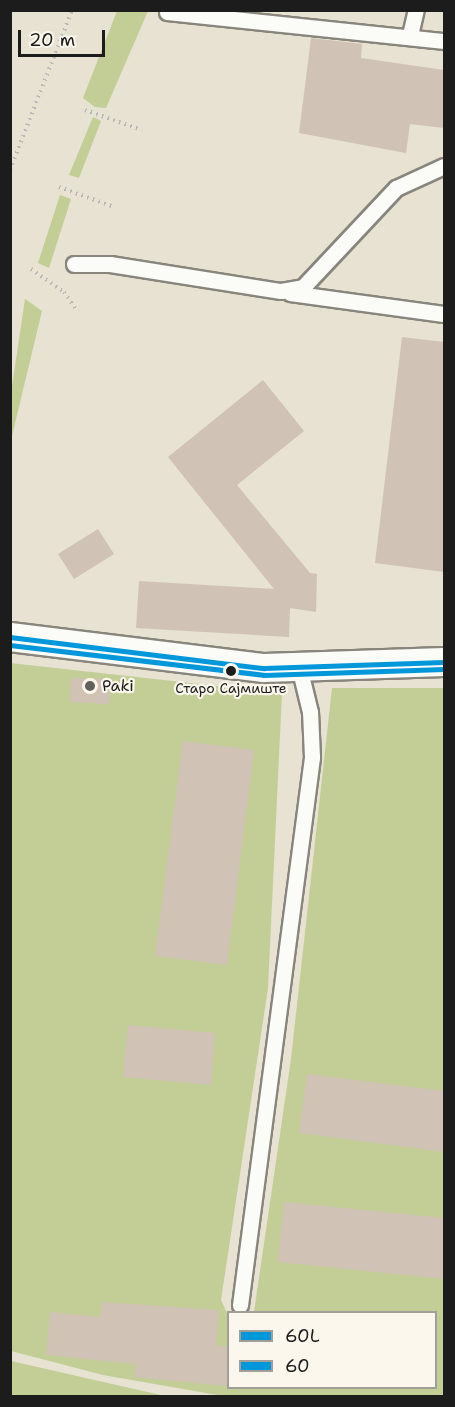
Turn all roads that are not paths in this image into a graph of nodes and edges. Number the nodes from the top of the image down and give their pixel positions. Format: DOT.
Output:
graph roads {
  1 [pos="416,10"];
  2 [pos="167,12"];
  3 [pos="410,35"];
  4 [pos="444,41"];
  5 [pos="444,166"];
  6 [pos="74,264"];
  7 [pos="281,291"];
  8 [pos="444,314"];
  9 [pos="10,637"];
  10 [pos="444,662"];
  11 [pos="299,667"];
  12 [pos="240,1305"];
  1 -- 3 [label="lane"];
  2 -- 3 [label="lane"];
  3 -- 4 [label="lane"];
  5 -- 7 [label="lane"];
  6 -- 7 [label="lane"];
  7 -- 8 [label="lane"];
  9 -- 11 [label="street"];
  10 -- 11 [label="street"];
  11 -- 12 [label="lane"];
}
